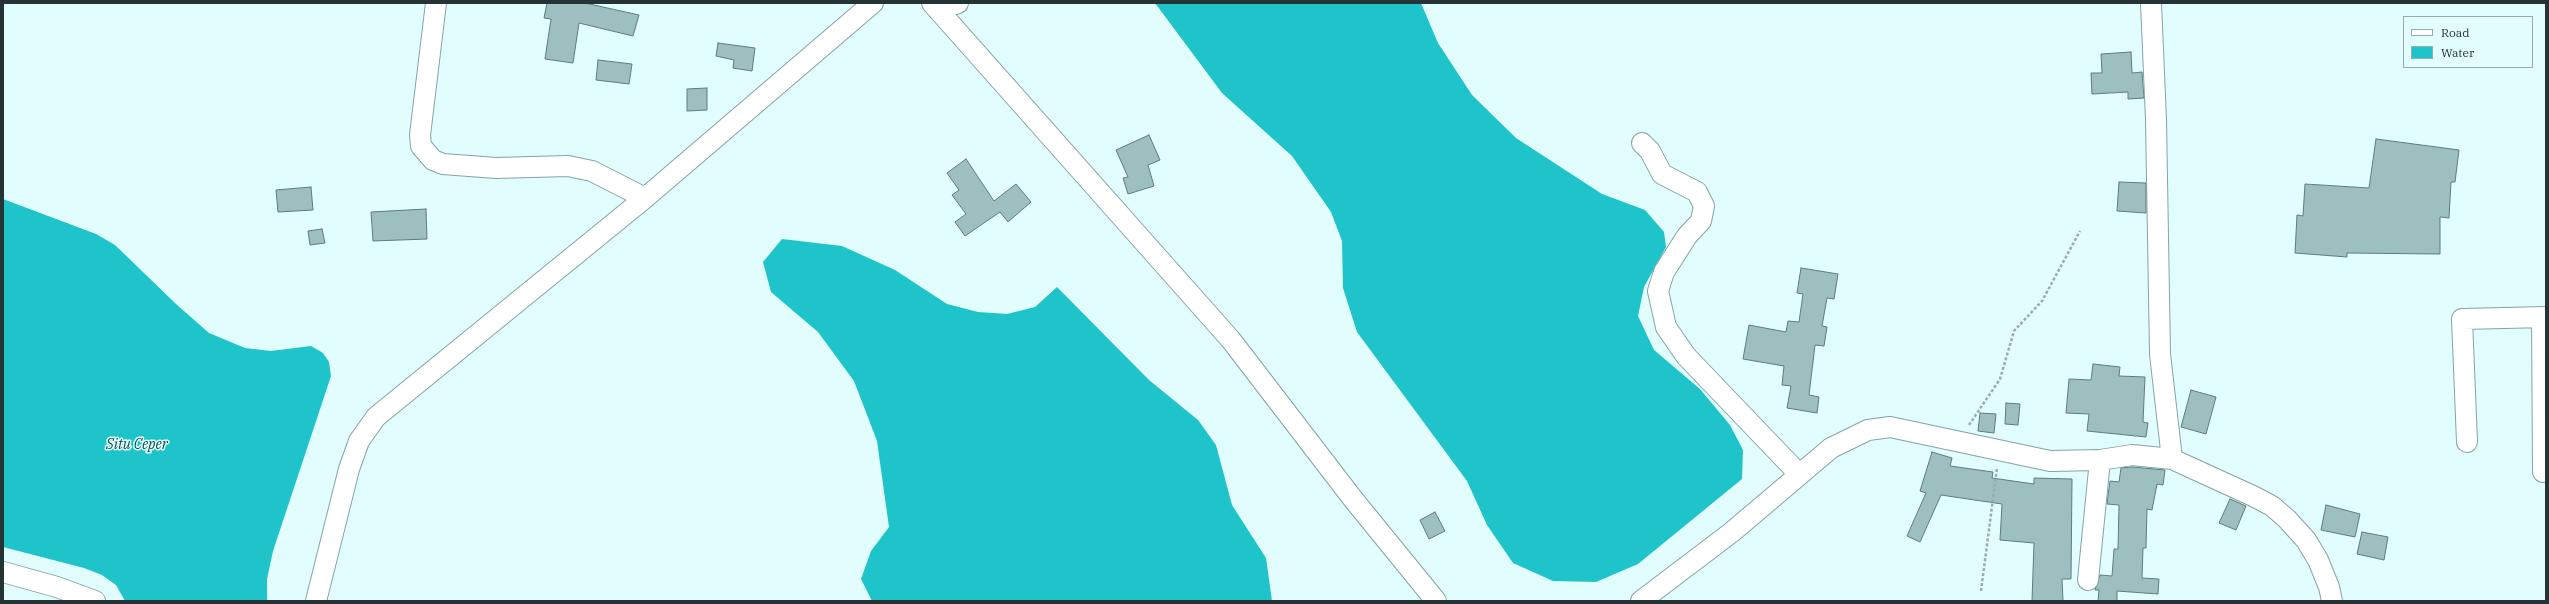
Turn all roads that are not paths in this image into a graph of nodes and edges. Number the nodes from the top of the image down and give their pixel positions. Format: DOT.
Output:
graph roads {
  1 [pos="436,3"];
  2 [pos="873,3"];
  3 [pos="958,3"];
  4 [pos="2151,3"];
  5 [pos="935,7"];
  6 [pos="1642,143"];
  7 [pos="645,198"];
  8 [pos="2544,317"];
  9 [pos="2466,442"];
  10 [pos="2172,459"];
  11 [pos="2100,460"];
  12 [pos="2543,472"];
  13 [pos="1799,474"];
  14 [pos="3,572"];
  15 [pos="2088,580"];
  16 [pos="96,601"];
  17 [pos="316,601"];
  18 [pos="1436,601"];
  19 [pos="1641,601"];
  20 [pos="2332,601"];
  1 -- 7 [label="street"];
  2 -- 7 [label="street"];
  3 -- 5 [label="street"];
  4 -- 10 [label="street"];
  5 -- 18 [label="street"];
  6 -- 13 [label="street"];
  7 -- 17 [label="street"];
  8 -- 9 [label="street"];
  8 -- 12 [label="street"];
  10 -- 11 [label="street"];
  10 -- 20 [label="street"];
  11 -- 13 [label="street"];
  11 -- 15 [label="street"];
  13 -- 19 [label="street"];
  14 -- 16 [label="street"];
}
